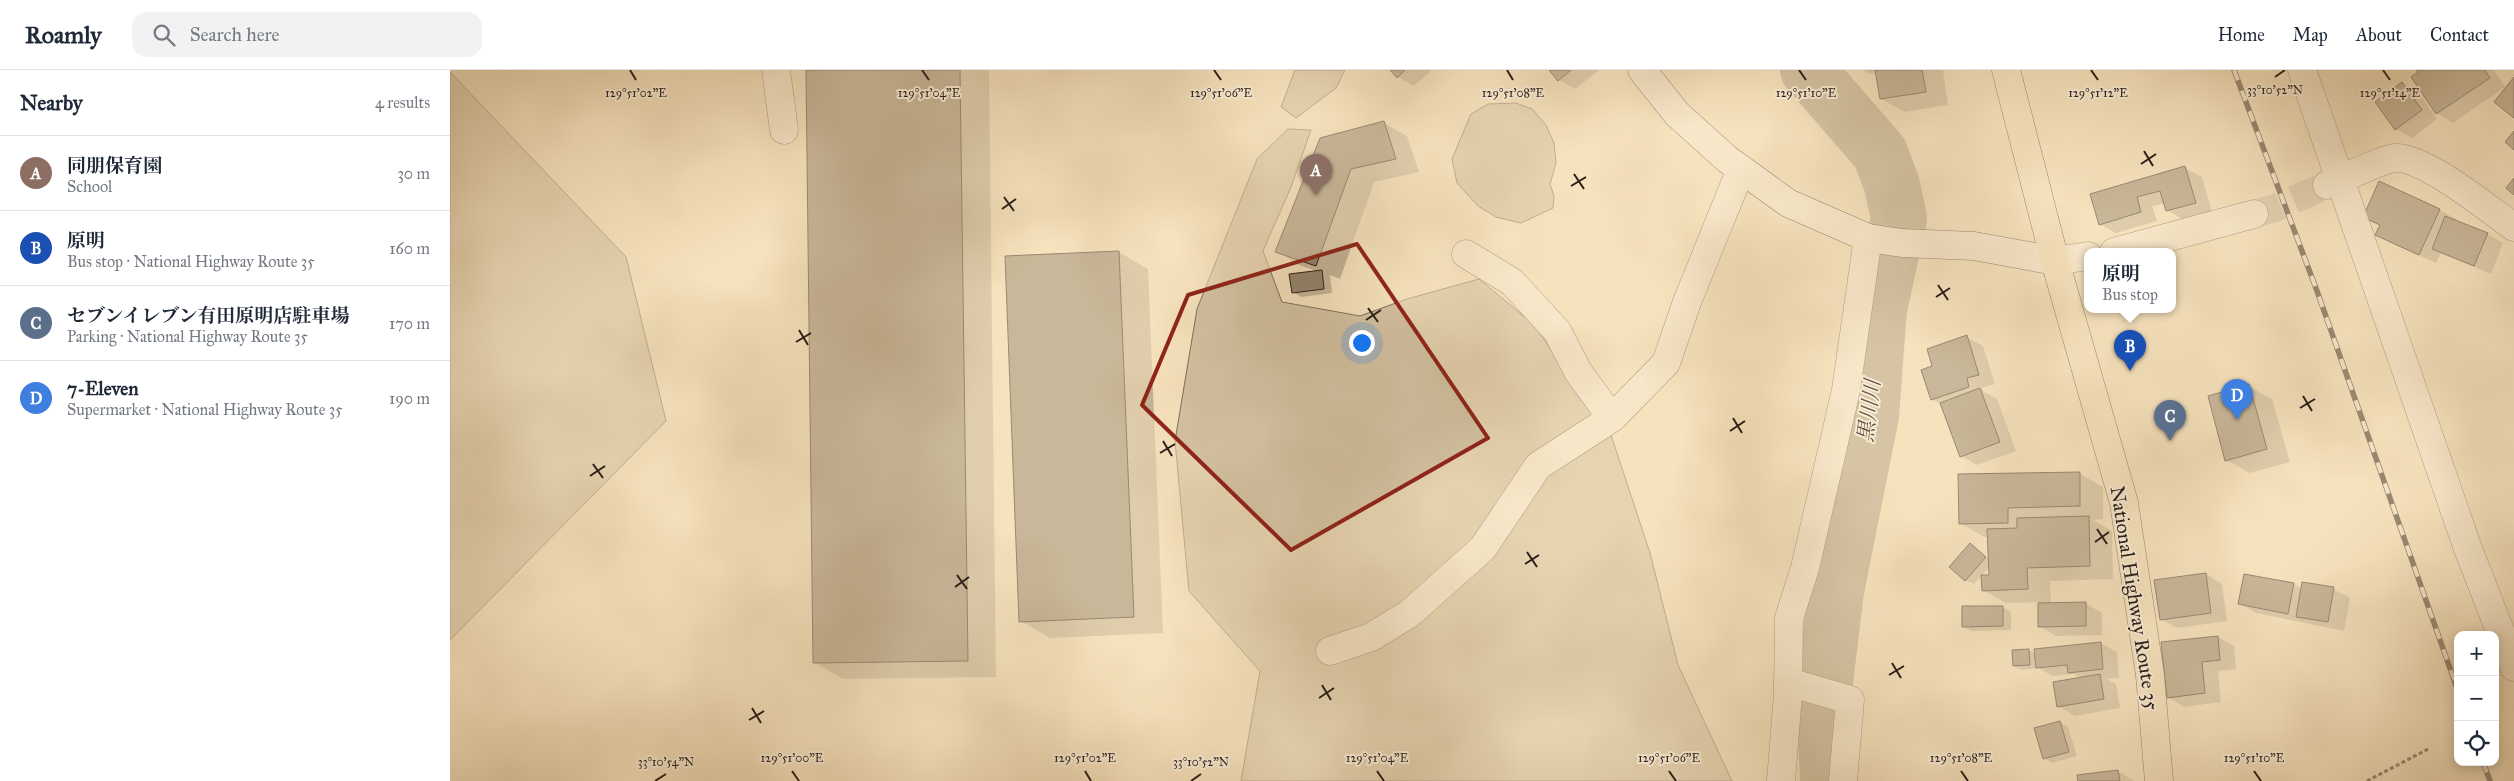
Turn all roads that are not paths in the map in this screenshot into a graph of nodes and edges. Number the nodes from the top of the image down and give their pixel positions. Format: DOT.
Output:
graph roads {
  1 [pos="776,70"];
  2 [pos="1642,70"];
  3 [pos="2006,70"];
  4 [pos="2302,70"];
  5 [pos="784,130"];
  6 [pos="1741,169"];
  7 [pos="2334,182"];
  8 [pos="2254,214"];
  9 [pos="2514,227"];
  10 [pos="1868,238"];
  11 [pos="2129,248"];
  12 [pos="1466,254"];
  13 [pos="2084,257"];
  14 [pos="2055,261"];
  15 [pos="1612,418"];
  16 [pos="1330,651"];
  17 [pos="2514,667"];
  18 [pos="1789,682"];
  19 [pos="1781,781"];
  20 [pos="1843,781"];
  21 [pos="2159,781"];
  1 -- 5 [label="street"];
  2 -- 6 [label="street"];
  3 -- 14 [label="highway, National Highway Route 35"];
  4 -- 7 [label="street"];
  6 -- 10 [label="street"];
  6 -- 15 [label="street"];
  7 -- 9 [label="street"];
  7 -- 17 [label="street"];
  8 -- 11 [label="street"];
  10 -- 14 [label="street"];
  10 -- 18 [label="street"];
  12 -- 15 [label="street"];
  13 -- 14 [label="street"];
  14 -- 21 [label="highway, National Highway Route 35"];
  15 -- 16 [label="street"];
  18 -- 19 [label="street"];
  18 -- 20 [label="street"];
}
